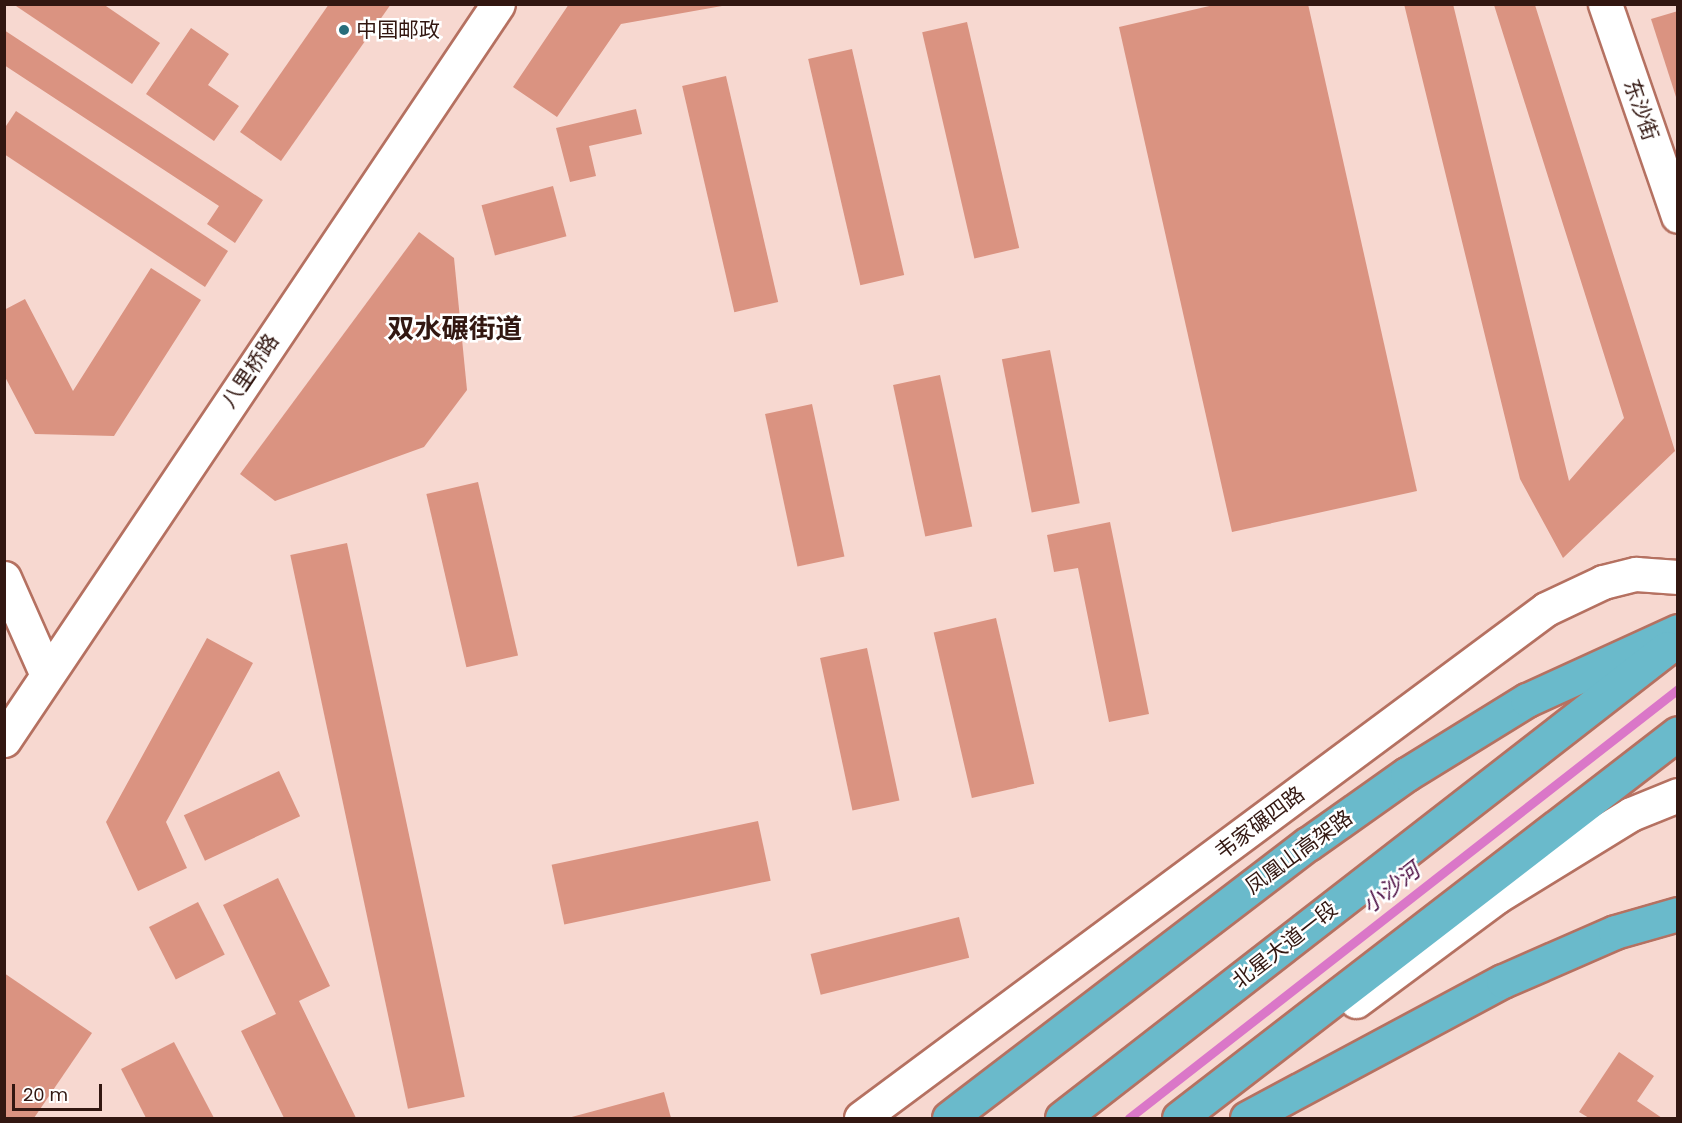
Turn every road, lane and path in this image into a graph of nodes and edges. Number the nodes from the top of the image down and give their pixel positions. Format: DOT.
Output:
graph roads {
  1 [pos="498,4"];
  2 [pos="1605,4"];
  3 [pos="1677,216"];
  4 [pos="1677,576"];
  5 [pos="4,578"];
  6 [pos="1677,631"];
  7 [pos="1677,640"];
  8 [pos="46,673"];
  9 [pos="1677,733"];
  10 [pos="4,740"];
  11 [pos="1677,795"];
  12 [pos="1677,914"];
  13 [pos="861,1119"];
  14 [pos="949,1119"];
  15 [pos="1062,1119"];
  16 [pos="1179,1119"];
  17 [pos="1205,1119"];
  18 [pos="1247,1119"];
  1 -- 8 [label="main road, 八里桥路"];
  2 -- 3 [label="main road, 东沙街"];
  4 -- 13 [label="main road, 韦家碾四路"];
  5 -- 8 [label="main road"];
  6 -- 14 [label="highway, 凤凰山高架路"];
  7 -- 15 [label="highway, 北星大道一段"];
  8 -- 10 [label="main road, 八里桥路"];
  9 -- 16 [label="highway"];
  11 -- 17 [label="main road"];
  12 -- 18 [label="highway"];
}
